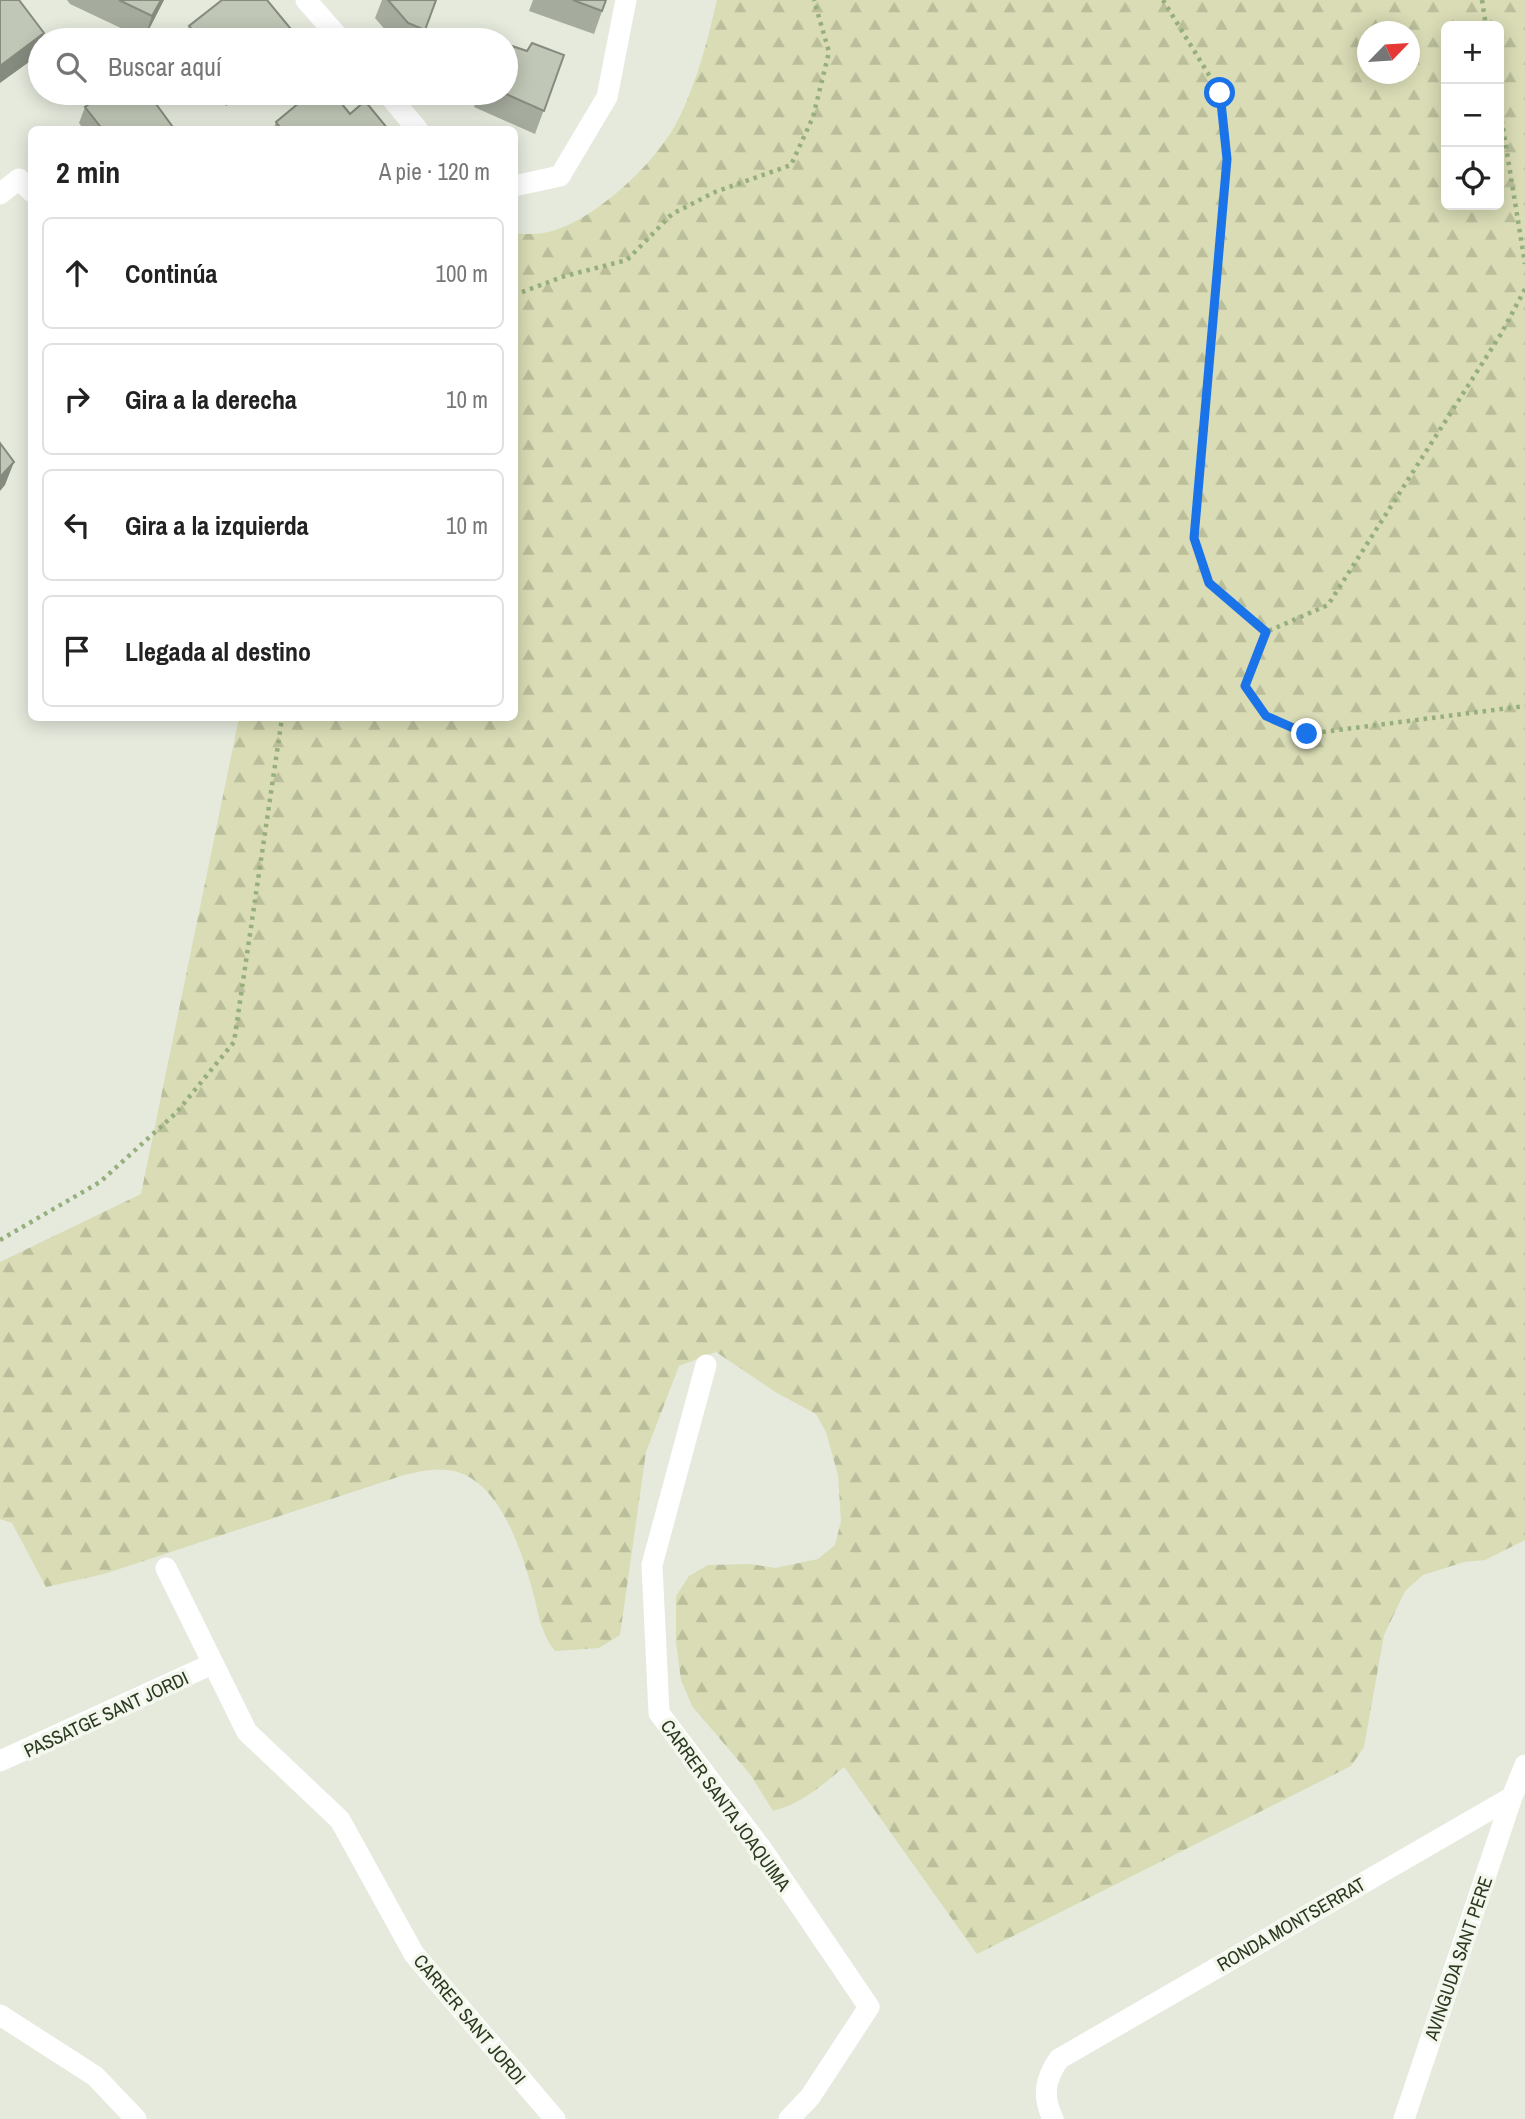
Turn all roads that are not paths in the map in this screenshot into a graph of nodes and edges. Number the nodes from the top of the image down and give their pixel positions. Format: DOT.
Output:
graph roads {
  1 [pos="306,0"];
  2 [pos="626,0"];
  3 [pos="330,28"];
  4 [pos="397,105"];
  5 [pos="415,126"];
  6 [pos="518,185"];
  7 [pos="28,188"];
  8 [pos="0,194"];
  9 [pos="706,1365"];
  10 [pos="166,1567"];
  11 [pos="212,1664"];
  12 [pos="0,1760"];
  13 [pos="1525,1765"];
  14 [pos="1512,1797"];
  15 [pos="0,2015"];
  16 [pos="136,2119"];
  17 [pos="555,2119"];
  18 [pos="789,2119"];
  19 [pos="1053,2119"];
  20 [pos="1404,2119"];
  1 -- 3 [label="street"];
  2 -- 6 [label="street"];
  4 -- 5 [label="street"];
  7 -- 8 [label="street"];
  9 -- 18 [label="street, CARRER SANTA JOAQUIMA"];
  10 -- 11 [label="street, CARRER SANT JORDI"];
  11 -- 12 [label="street, PASSATGE SANT JORDI"];
  11 -- 17 [label="street, CARRER SANT JORDI"];
  13 -- 14 [label="street"];
  14 -- 19 [label="street, RONDA MONTSERRAT"];
  14 -- 20 [label="street, AVINGUDA SANT PERE"];
  15 -- 16 [label="street"];
}
